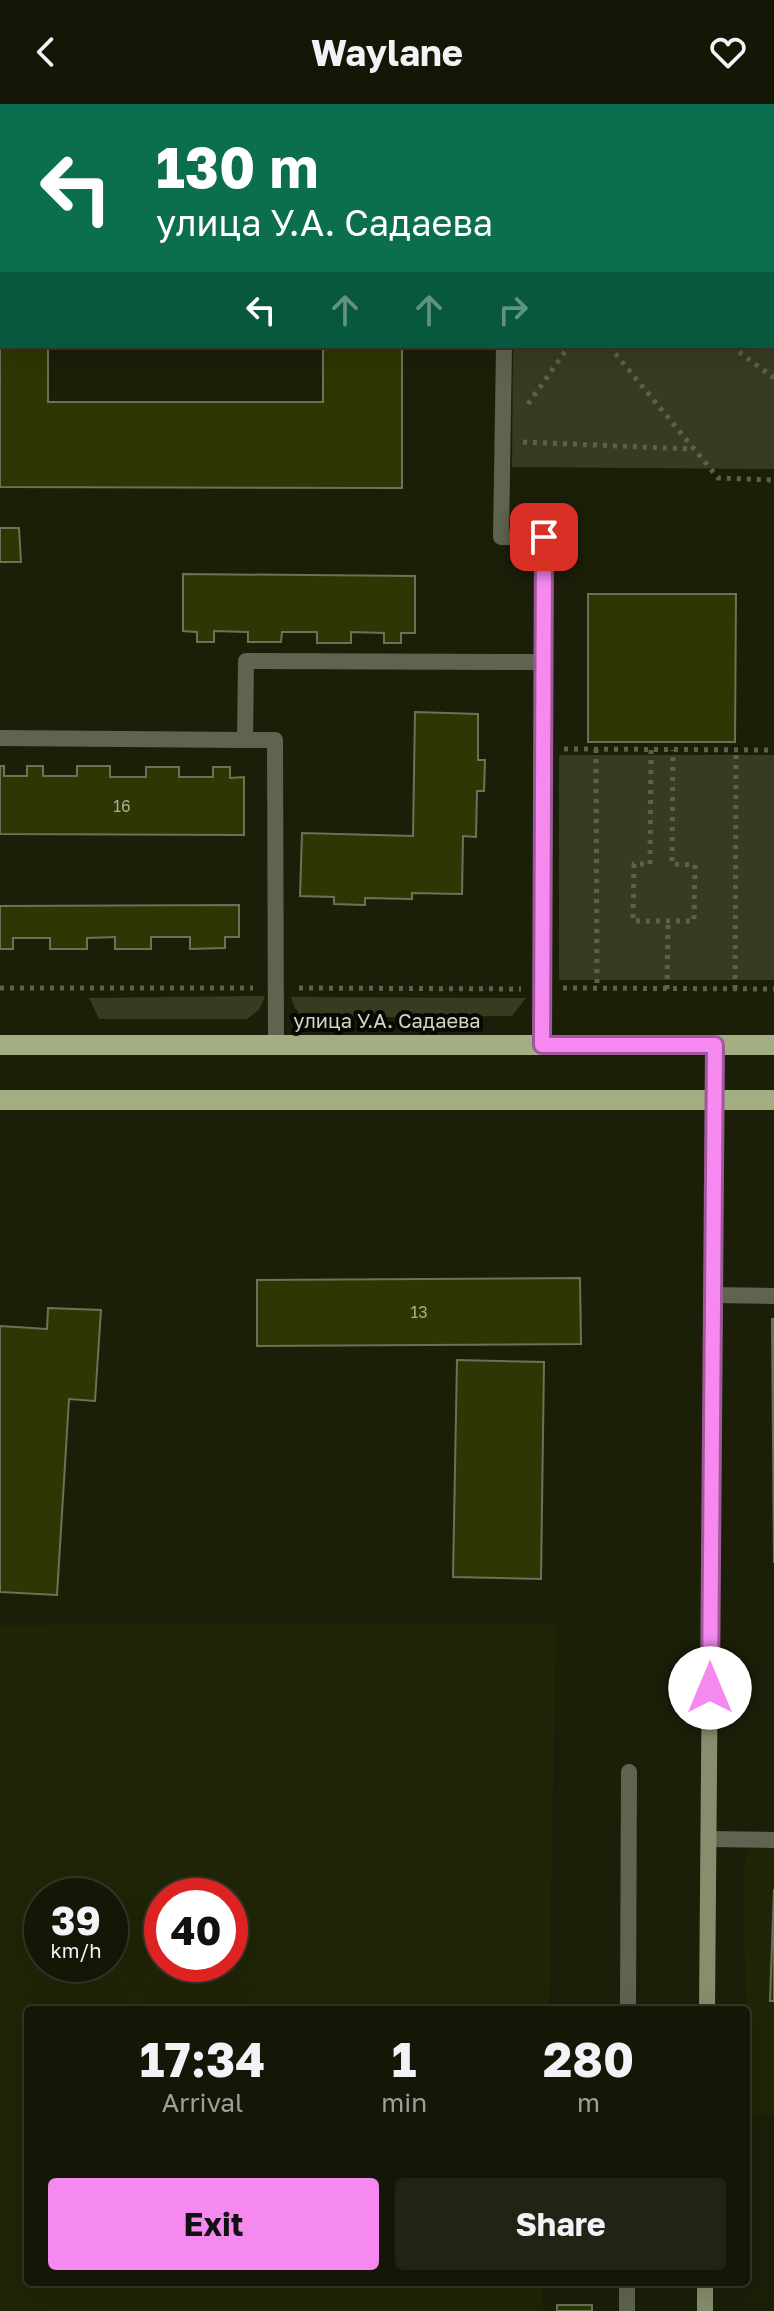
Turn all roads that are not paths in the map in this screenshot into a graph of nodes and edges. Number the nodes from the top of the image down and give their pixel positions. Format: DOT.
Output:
graph roads {
  1 [pos="504,348"];
  2 [pos="544,662"];
  3 [pos="0,738"];
  4 [pos="245,740"];
  5 [pos="0,1045"];
  6 [pos="276,1045"];
  7 [pos="542,1045"];
  8 [pos="715,1045"];
  9 [pos="774,1045"];
  10 [pos="0,1100"];
  11 [pos="715,1100"];
  12 [pos="774,1100"];
  13 [pos="713,1295"];
  14 [pos="774,1296"];
  15 [pos="629,1772"];
  16 [pos="709,1839"];
  17 [pos="774,1840"];
  18 [pos="628,2006"];
  19 [pos="707,2006"];
  20 [pos="627,2286"];
  21 [pos="705,2286"];
  22 [pos="627,2311"];
  23 [pos="705,2311"];
  1 -- 2 [label="lane"];
  2 -- 4 [label="lane"];
  2 -- 7 [label="lane"];
  3 -- 4 [label="lane"];
  4 -- 6 [label="lane"];
  5 -- 6 [label="main road, улица У.А. Садаева"];
  6 -- 7 [label="main road, улица У.А. Садаева"];
  7 -- 8 [label="main road, улица У.А. Садаева"];
  8 -- 9 [label="main road, улица У.А. Садаева"];
  8 -- 11 [label="street"];
  10 -- 11 [label="main road"];
  11 -- 12 [label="main road"];
  11 -- 13 [label="street"];
  13 -- 14 [label="lane"];
  13 -- 16 [label="street"];
  15 -- 18 [label="lane"];
  16 -- 17 [label="lane"];
  16 -- 19 [label="street"];
  20 -- 22 [label="lane"];
  21 -- 23 [label="street"];
}
